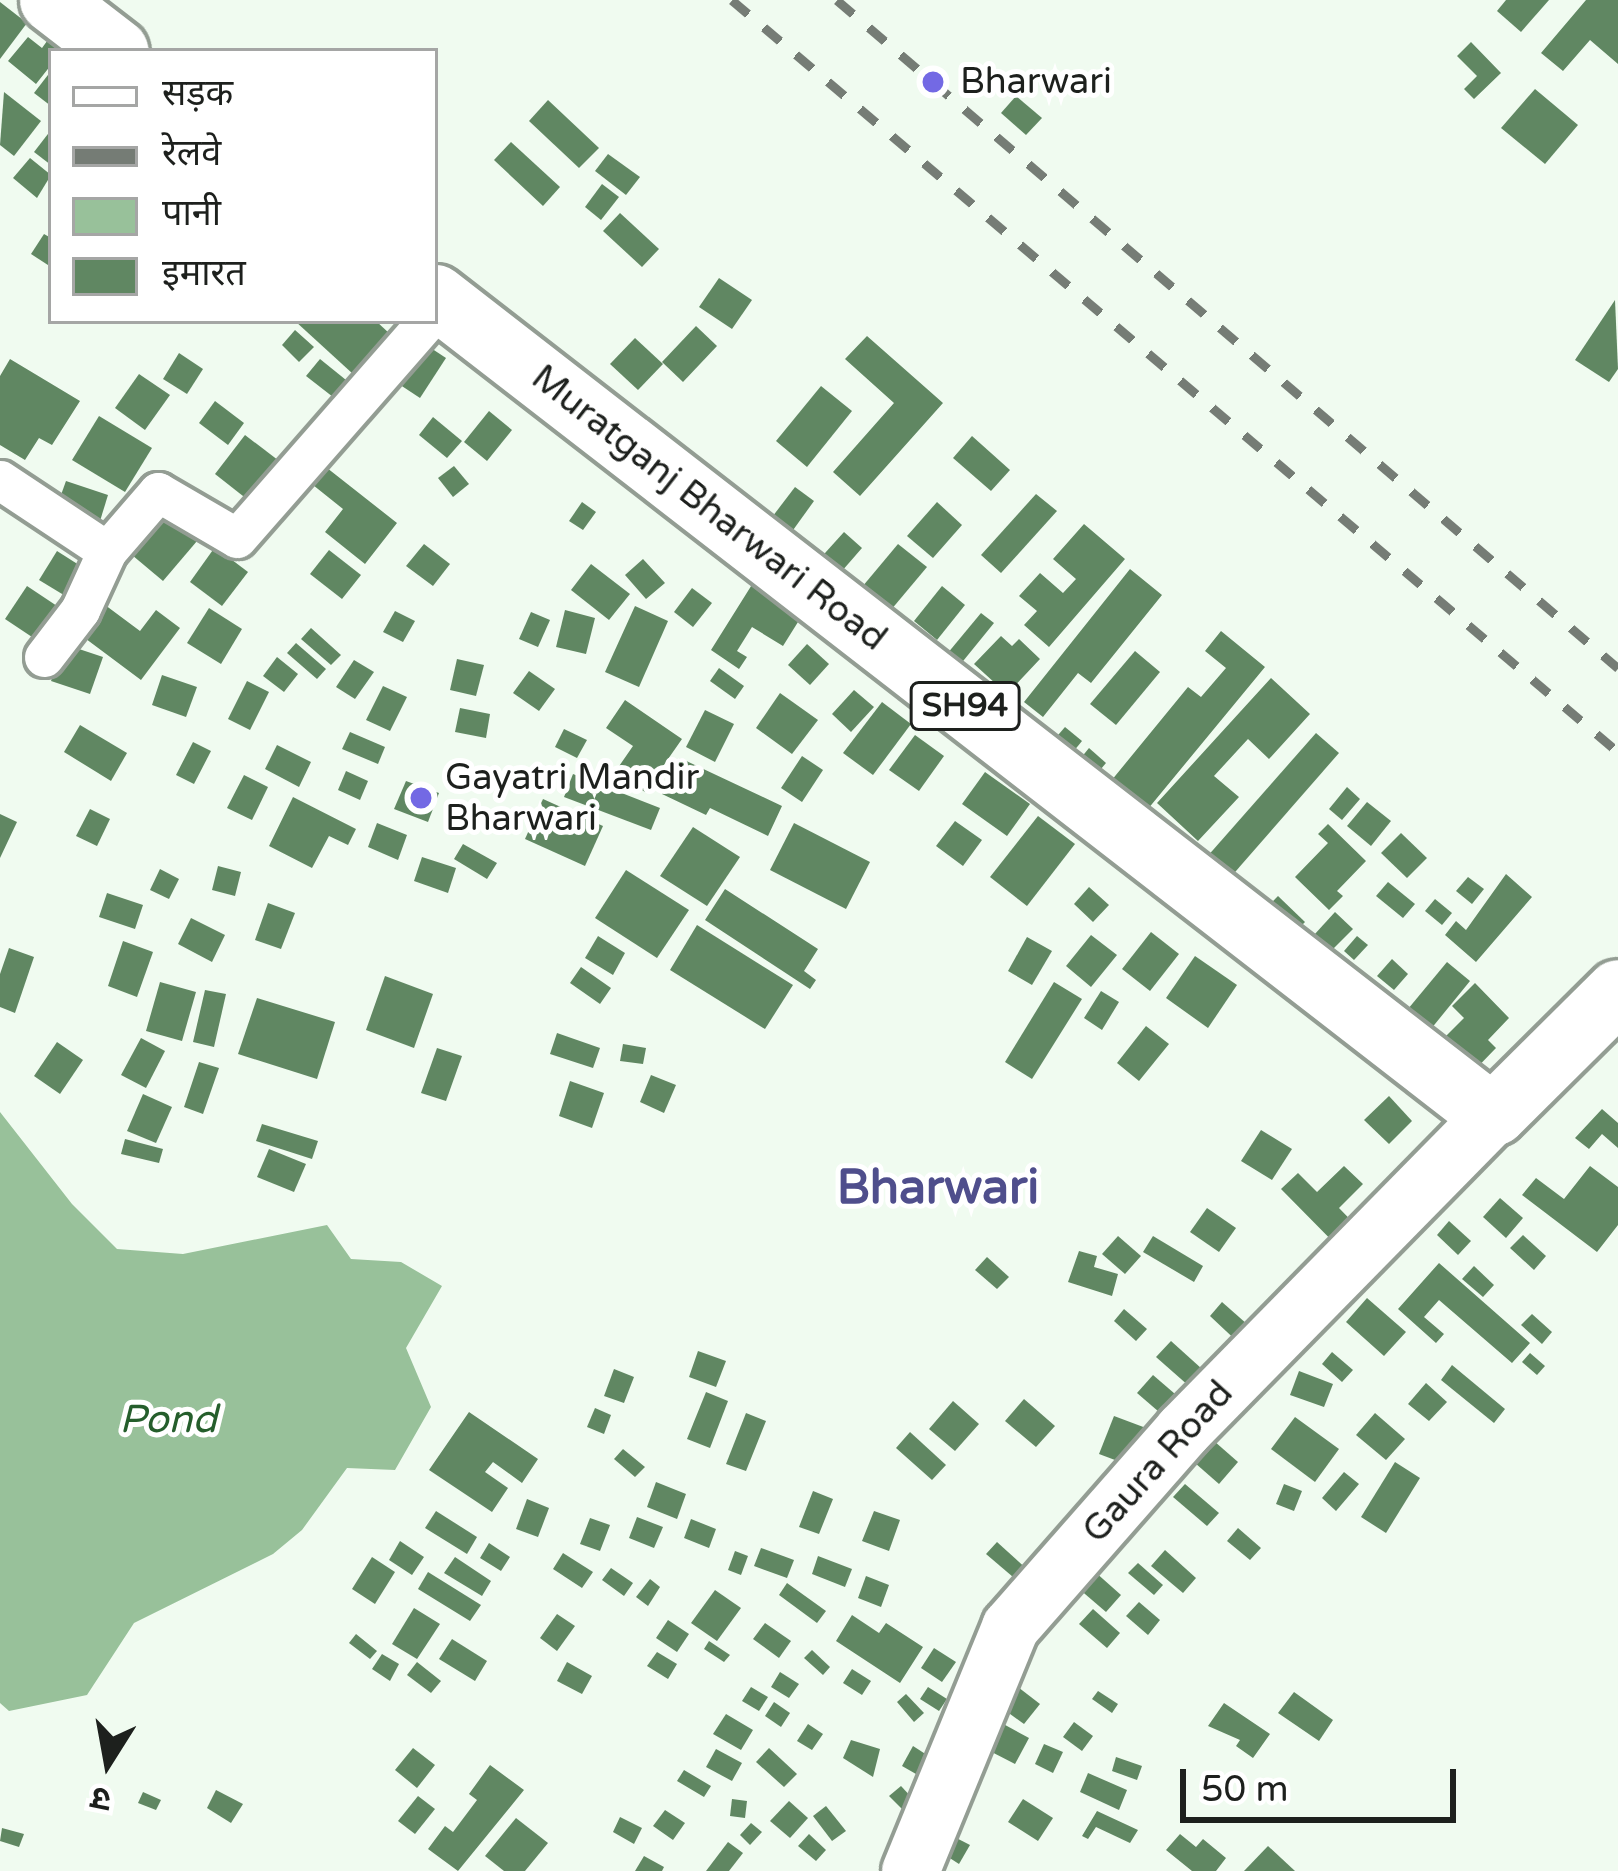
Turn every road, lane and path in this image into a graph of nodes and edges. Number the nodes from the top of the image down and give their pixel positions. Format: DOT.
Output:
graph roads {
  1 [pos="51,0"];
  2 [pos="113,48"];
  3 [pos="438,310"];
  4 [pos="421,324"];
  5 [pos="0,480"];
  6 [pos="107,551"];
  7 [pos="44,657"];
  8 [pos="1618,991"];
  9 [pos="1496,1113"];
  10 [pos="910,1871"];
  1 -- 2 [label="main road"];
  3 -- 9 [label="main road, Muratganj Bharwari Road / SH94"];
  4 -- 6 [label="street"];
  5 -- 6 [label="street"];
  6 -- 7 [label="street"];
  8 -- 9 [label="main road"];
  9 -- 10 [label="street, Gaura Road"];
}
